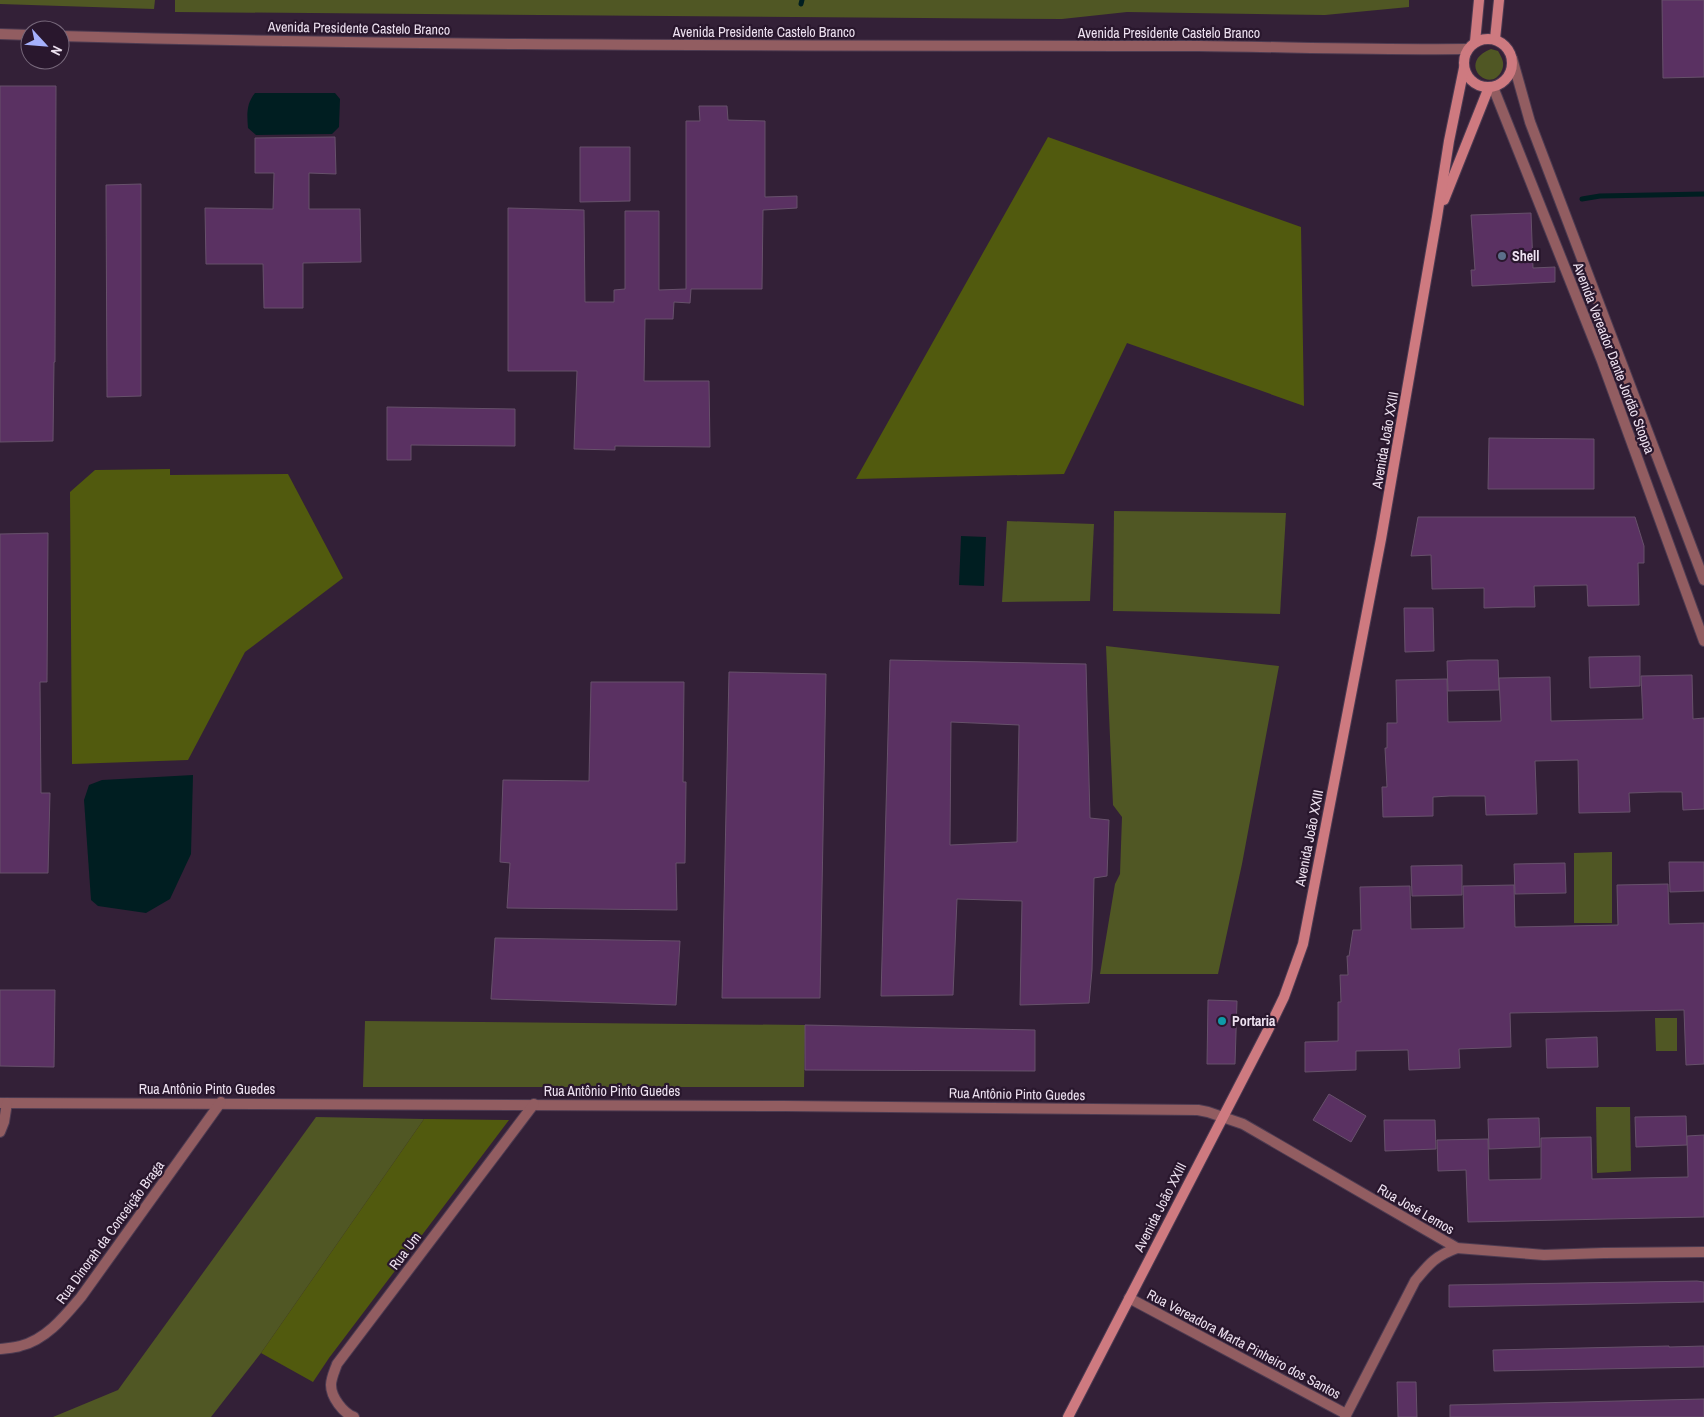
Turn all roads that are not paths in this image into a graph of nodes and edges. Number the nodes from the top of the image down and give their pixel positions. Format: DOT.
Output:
graph roads {
  1 [pos="1479,0"];
  2 [pos="1499,0"];
  3 [pos="0,34"];
  4 [pos="20,35"];
  5 [pos="70,36"];
  6 [pos="1495,39"];
  7 [pos="1471,46"];
  8 [pos="1512,58"];
  9 [pos="1464,68"];
  10 [pos="1491,87"];
  11 [pos="1437,217"];
  12 [pos="1704,580"];
  13 [pos="1704,641"];
  14 [pos="221,1102"];
  15 [pos="4,1103"];
  16 [pos="534,1104"];
  17 [pos="1223,1116"];
  18 [pos="0,1132"];
  19 [pos="1457,1248"];
  20 [pos="1704,1252"];
  21 [pos="1129,1298"];
  22 [pos="0,1349"];
  23 [pos="1346,1416"];
  24 [pos="354,1417"];
  25 [pos="1068,1417"];
  1 -- 7 [label="main road"];
  2 -- 6 [label="main road"];
  3 -- 4 [label="street"];
  5 -- 7 [label="street, Avenida Presidente Castelo Branco"];
  6 -- 7 [label="main road"];
  6 -- 8 [label="main road"];
  7 -- 9 [label="main road"];
  8 -- 10 [label="main road"];
  8 -- 12 [label="street, Avenida Vereador Dante Jordão Stoppa"];
  9 -- 10 [label="main road"];
  9 -- 11 [label="main road, Avenida João XXIII"];
  10 -- 11 [label="main road, Avenida João XXIII"];
  10 -- 13 [label="street, Avenida Vereador Dante Jordão Stoppa"];
  11 -- 17 [label="main road, Avenida João XXIII"];
  14 -- 15 [label="street, Rua Antônio Pinto Guedes"];
  14 -- 16 [label="street, Rua Antônio Pinto Guedes"];
  14 -- 22 [label="street, Rua Dinorah da Conceição Braga"];
  15 -- 18 [label="street"];
  16 -- 17 [label="street, Rua Antônio Pinto Guedes"];
  16 -- 24 [label="street, Rua Um"];
  17 -- 19 [label="street, Rua José Lemos"];
  17 -- 21 [label="main road, Avenida João XXIII"];
  19 -- 20 [label="street, Rua José Lemos"];
  19 -- 23 [label="street"];
  21 -- 23 [label="street, Rua Vereadora Marta Pinheiro dos Santos"];
  21 -- 25 [label="main road, Avenida João XXIII"];
}
